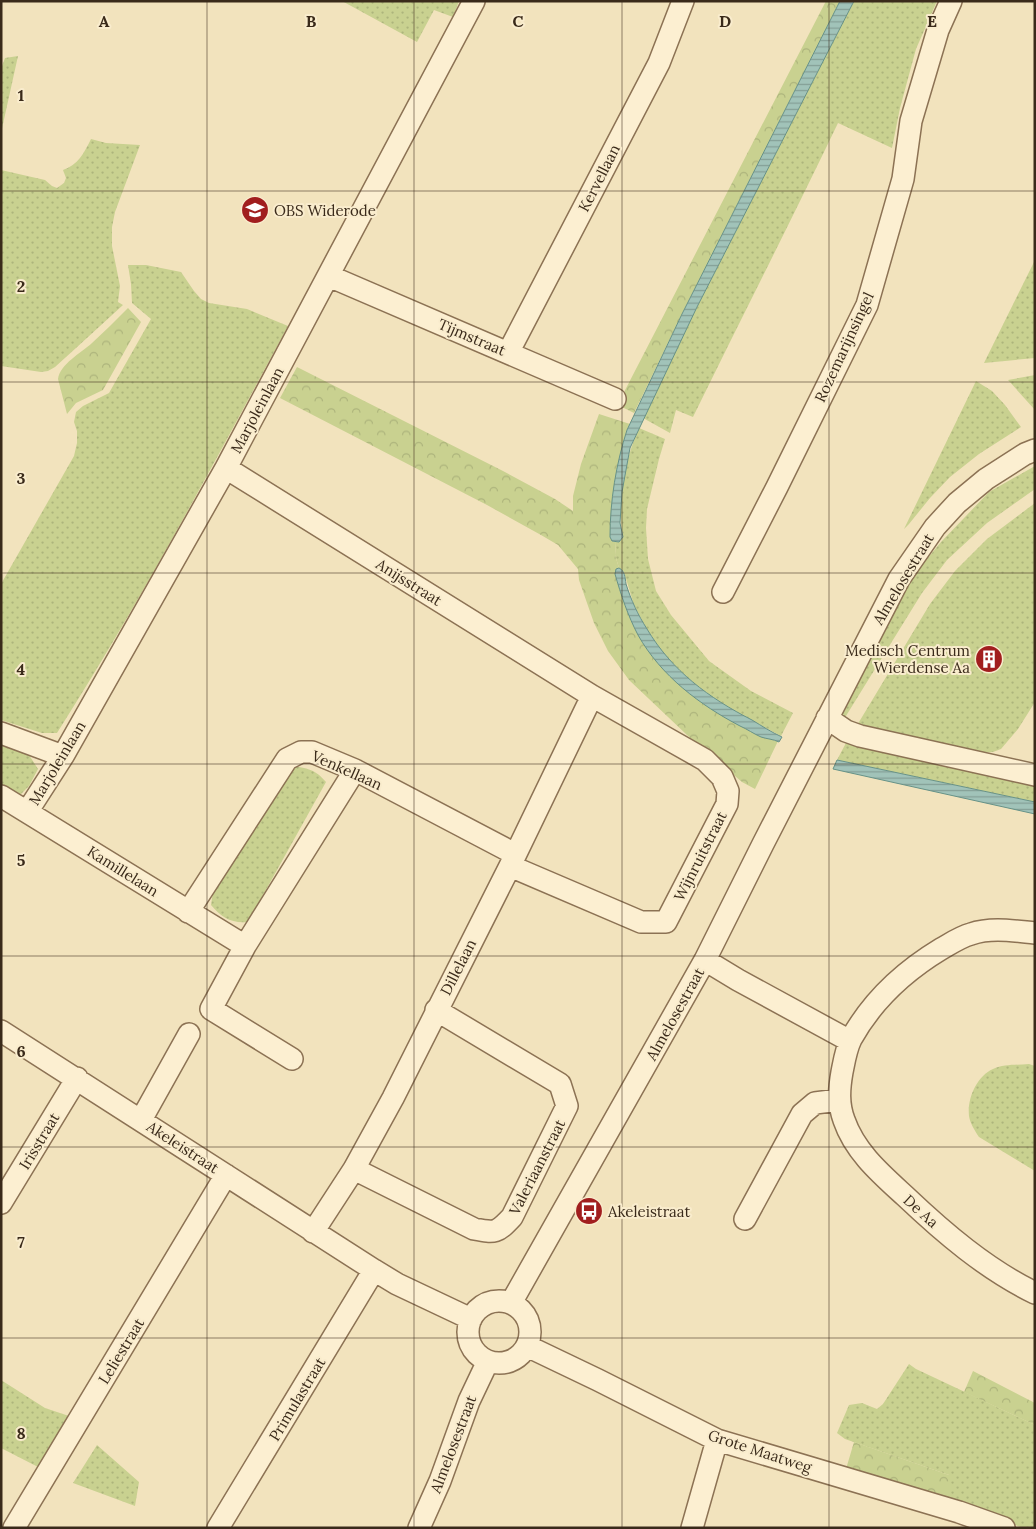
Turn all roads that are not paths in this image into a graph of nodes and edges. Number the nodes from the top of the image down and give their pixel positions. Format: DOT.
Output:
graph roads {
  1 [pos="474,1"];
  2 [pos="683,1"];
  3 [pos="951,1"];
  4 [pos="329,276"];
  5 [pos="508,352"];
  6 [pos="614,399"];
  7 [pos="1035,450"];
  8 [pos="226,468"];
  9 [pos="723,592"];
  10 [pos="592,696"];
  11 [pos="827,718"];
  12 [pos="1,733"];
  13 [pos="63,756"];
  14 [pos="354,770"];
  15 [pos="1035,774"];
  16 [pos="1,796"];
  17 [pos="27,812"];
  18 [pos="513,860"];
  19 [pos="188,912"];
  20 [pos="1035,933"];
  21 [pos="245,946"];
  22 [pos="705,960"];
  23 [pos="436,1010"];
  24 [pos="1,1031"];
  25 [pos="189,1034"];
  26 [pos="850,1040"];
  27 [pos="292,1059"];
  28 [pos="77,1078"];
  29 [pos="839,1100"];
  30 [pos="141,1120"];
  31 [pos="354,1169"];
  32 [pos="226,1175"];
  33 [pos="1,1203"];
  34 [pos="744,1219"];
  35 [pos="313,1232"];
  36 [pos="374,1270"];
  37 [pos="1035,1293"];
  38 [pos="511,1303"];
  39 [pos="471,1319"];
  40 [pos="527,1346"];
  41 [pos="488,1361"];
  42 [pos="717,1440"];
  43 [pos="997,1526"];
  44 [pos="14,1528"];
  45 [pos="218,1528"];
  46 [pos="419,1528"];
  47 [pos="692,1528"];
  1 -- 4 [label="street, Marjoleinlaan"];
  2 -- 5 [label="street, Kervellaan"];
  3 -- 9 [label="street, Rozemarijnsingel"];
  4 -- 5 [label="street, Tijmstraat"];
  4 -- 8 [label="street, Marjoleinlaan"];
  5 -- 6 [label="street, Tijmstraat"];
  7 -- 11 [label="street, Almelosestraat"];
  8 -- 10 [label="street, Anijsstraat"];
  8 -- 13 [label="street, Marjoleinlaan"];
  10 -- 18 [label="street, Dillelaan"];
  10 -- 18 [label="street, Wijnruitstraat"];
  11 -- 15 [label="street"];
  11 -- 22 [label="street, Almelosestraat"];
  12 -- 13 [label="street"];
  13 -- 17 [label="street, Marjoleinlaan"];
  14 -- 18 [label="street, Venkellaan"];
  14 -- 19 [label="street, Venkellaan"];
  14 -- 21 [label="street"];
  16 -- 17 [label="street, Kamillelaan"];
  17 -- 19 [label="street, Kamillelaan"];
  18 -- 23 [label="street, Dillelaan"];
  19 -- 21 [label="street, Kamillelaan"];
  20 -- 26 [label="street, De Aa"];
  21 -- 27 [label="street"];
  22 -- 26 [label="street"];
  22 -- 38 [label="street, Almelosestraat"];
  23 -- 31 [label="street, Dillelaan"];
  23 -- 31 [label="street, Valeriaanstraat"];
  24 -- 28 [label="street, Akeleistraat"];
  25 -- 30 [label="street"];
  26 -- 29 [label="street, De Aa"];
  28 -- 30 [label="street, Akeleistraat"];
  28 -- 33 [label="street, Irisstraat"];
  29 -- 34 [label="street"];
  29 -- 37 [label="street, De Aa"];
  30 -- 32 [label="street, Akeleistraat"];
  31 -- 35 [label="street, Dillelaan"];
  32 -- 35 [label="street, Akeleistraat"];
  32 -- 44 [label="street, Leliestraat"];
  35 -- 36 [label="street, Akeleistraat"];
  36 -- 39 [label="street, Akeleistraat"];
  36 -- 45 [label="street, Primulastraat"];
  38 -- 39 [label="street"];
  38 -- 40 [label="street"];
  39 -- 41 [label="street"];
  40 -- 41 [label="street"];
  40 -- 42 [label="street, Grote Maatweg"];
  41 -- 46 [label="street, Almelosestraat"];
  42 -- 43 [label="street, Grote Maatweg"];
  42 -- 47 [label="street"];
}
